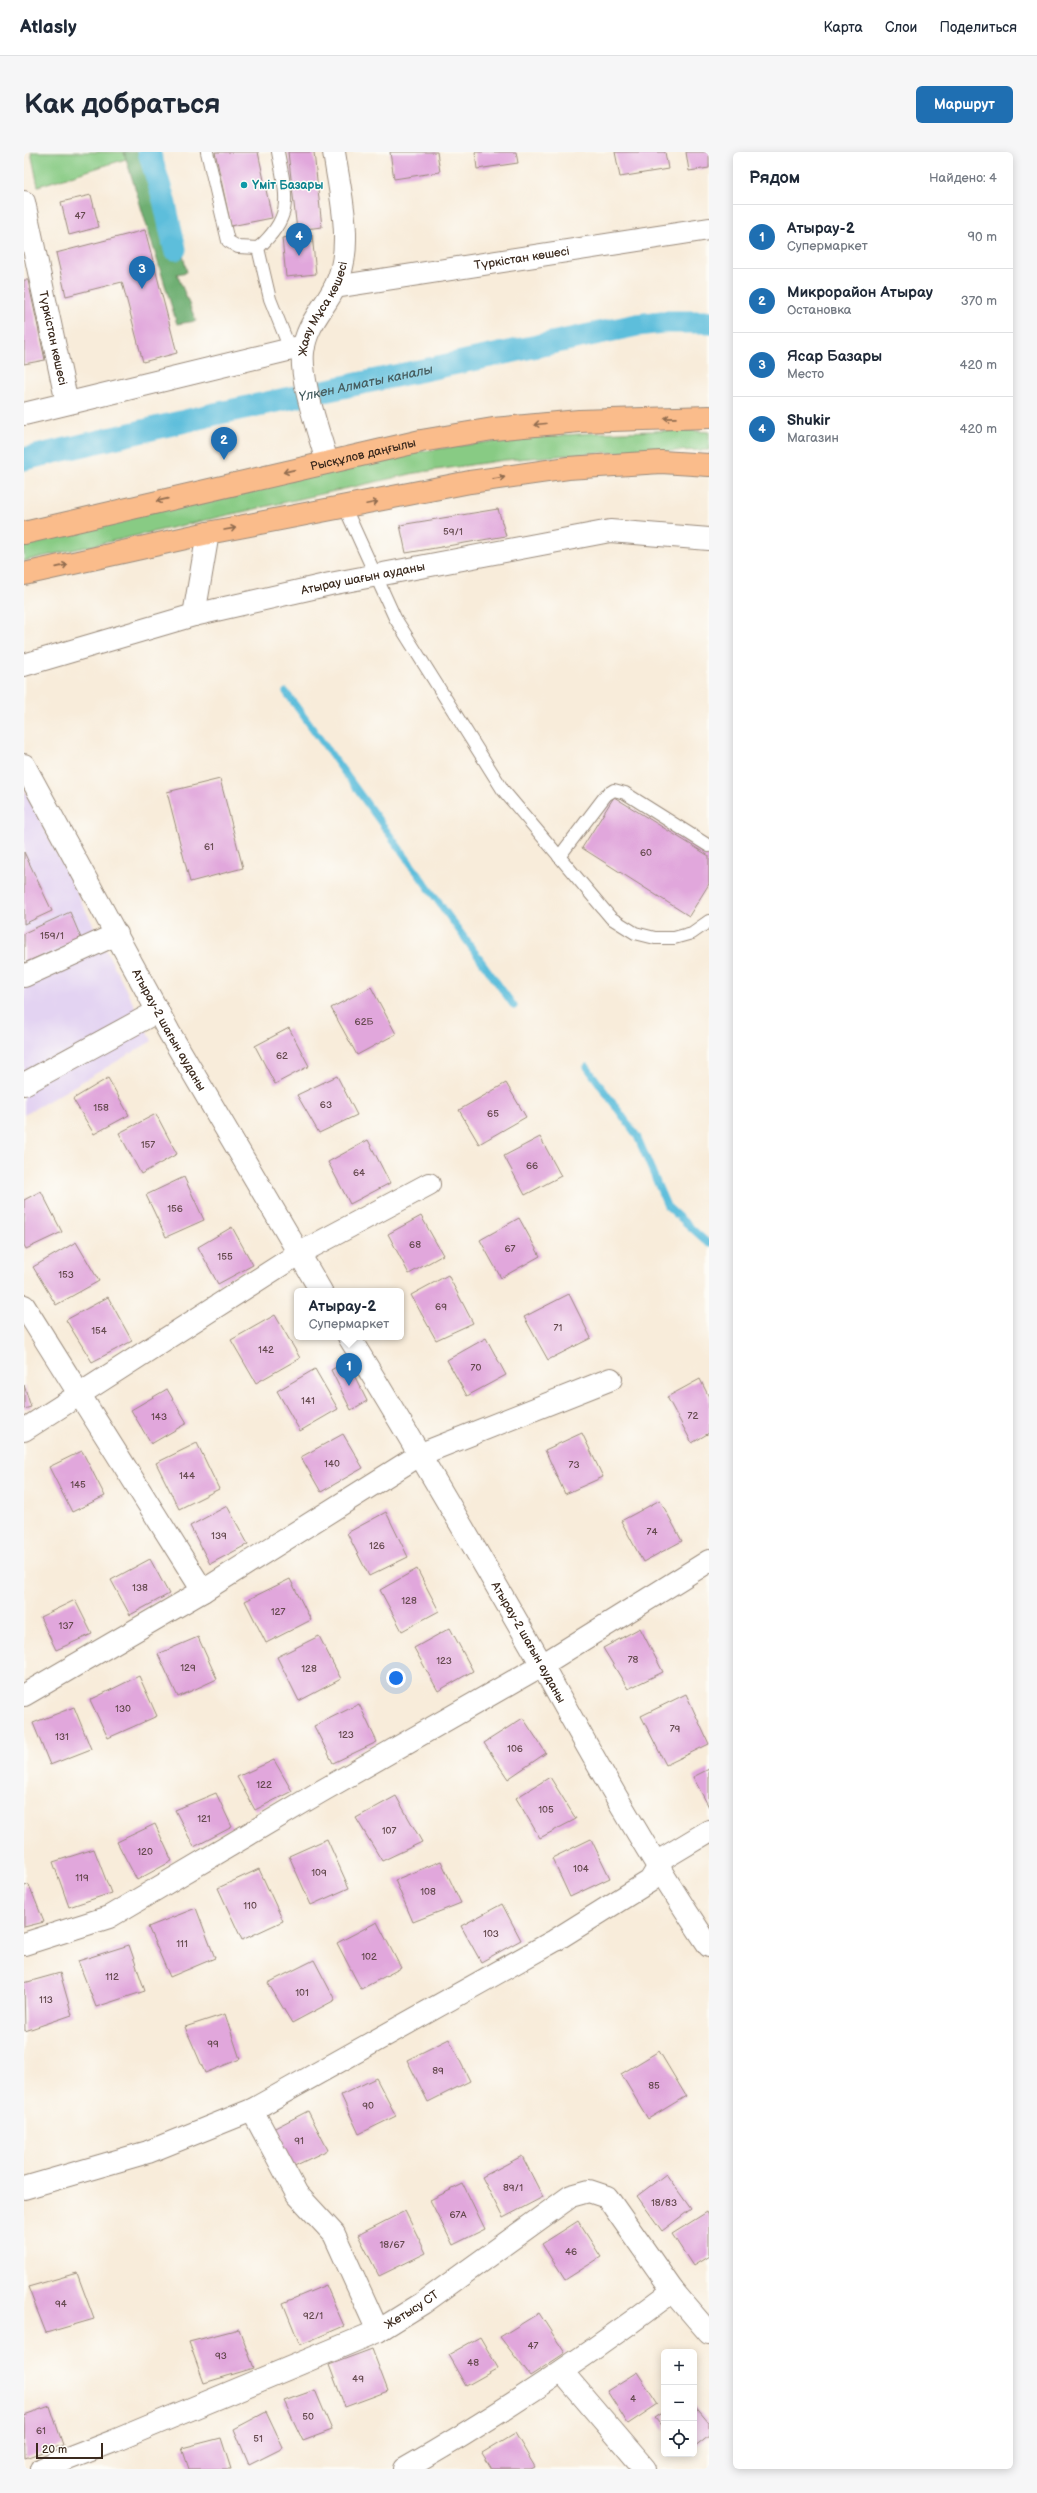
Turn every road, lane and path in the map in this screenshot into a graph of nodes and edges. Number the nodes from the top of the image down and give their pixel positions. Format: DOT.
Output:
graph roads {
  1 [pos="207,152"];
  2 [pos="278,152"];
  3 [pos="334,152"];
  4 [pos="24,202"];
  5 [pos="709,229"];
  6 [pos="258,248"];
  7 [pos="335,287"];
  8 [pos="297,348"];
  9 [pos="67,403"];
  10 [pos="24,414"];
  11 [pos="709,417"];
  12 [pos="327,462"];
  13 [pos="709,465"];
  14 [pos="345,508"];
  15 [pos="24,533"];
  16 [pos="208,533"];
  17 [pos="709,539"];
  18 [pos="24,574"];
  19 [pos="377,575"];
  20 [pos="194,615"];
  21 [pos="24,665"];
  22 [pos="24,765"];
  23 [pos="709,846"];
  24 [pos="560,857"];
  25 [pos="709,921"];
  26 [pos="117,934"];
  27 [pos="24,976"];
  28 [pos="158,1011"];
  29 [pos="24,1084"];
  30 [pos="429,1184"];
  31 [pos="298,1254"];
  32 [pos="319,1288"];
  33 [pos="24,1306"];
  34 [pos="351,1340"];
  35 [pos="611,1379"];
  36 [pos="80,1395"];
  37 [pos="24,1430"];
  38 [pos="421,1454"];
  39 [pos="709,1561"];
  40 [pos="203,1591"];
  41 [pos="542,1665"];
  42 [pos="24,1695"];
  43 [pos="709,1830"];
  44 [pos="658,1869"];
  45 [pos="24,1944"];
  46 [pos="709,1946"];
  47 [pos="252,2110"];
  48 [pos="24,2188"];
  49 [pos="673,2291"];
  50 [pos="378,2331"];
  51 [pos="709,2333"];
  52 [pos="563,2373"];
  53 [pos="42,2469"];
  54 [pos="405,2469"];
  55 [pos="645,2469"];
  1 -- 6 [label="lane"];
  2 -- 6 [label="lane"];
  3 -- 7 [label="street, Жаяу Мұса көшесі"];
  4 -- 9 [label="street, Түркістан көшесі"];
  5 -- 7 [label="street, Түркістан көшесі"];
  6 -- 8 [label="lane"];
  7 -- 8 [label="street, Жаяу Мұса көшесі"];
  8 -- 9 [label="street"];
  8 -- 12 [label="street, Жаяу Мұса көшесі"];
  9 -- 10 [label="street"];
  11 -- 12 [label="main road, Рысқұлов даңғылы, one-way"];
  12 -- 15 [label="main road, Рысқұлов даңғылы, one-way"];
  14 -- 13 [label="main road, one-way"];
  16 -- 14 [label="main road, one-way"];
  14 -- 19 [label="lane"];
  18 -- 16 [label="main road, one-way"];
  16 -- 20 [label="street"];
  17 -- 19 [label="street, Атырау шағын ауданы"];
  19 -- 20 [label="street, Атырау шағын ауданы"];
  19 -- 24 [label="lane"];
  20 -- 21 [label="street, Атырау шағын ауданы"];
  22 -- 26 [label="street, Атырау-2 шағын ауданы"];
  23 -- 24 [label="lane"];
  24 -- 25 [label="lane"];
  26 -- 27 [label="street"];
  26 -- 28 [label="street, Атырау-2 шағын ауданы"];
  28 -- 29 [label="street"];
  28 -- 31 [label="street, Атырау-2 шағын ауданы"];
  30 -- 31 [label="street"];
  31 -- 32 [label="street, Атырау-2 шағын ауданы"];
  31 -- 36 [label="street"];
  33 -- 36 [label="street"];
  34 -- 38 [label="street, Атырау-2 шағын ауданы"];
  35 -- 38 [label="street"];
  36 -- 37 [label="street"];
  36 -- 40 [label="street"];
  38 -- 40 [label="street"];
  38 -- 41 [label="street, Атырау-2 шағын ауданы"];
  39 -- 41 [label="street"];
  40 -- 42 [label="street"];
  41 -- 44 [label="street, Атырау-2 шағын ауданы"];
  41 -- 45 [label="street"];
  43 -- 44 [label="street"];
  44 -- 46 [label="street, Атырау-2 шағын ауданы"];
  44 -- 47 [label="street"];
  47 -- 48 [label="street"];
  47 -- 50 [label="street"];
  49 -- 50 [label="street, Жетысу СТ"];
  49 -- 51 [label="street, Жетысу СТ"];
  49 -- 52 [label="street"];
  50 -- 53 [label="street, Жетысу СТ"];
  52 -- 54 [label="street"];
  52 -- 55 [label="street"];
}
